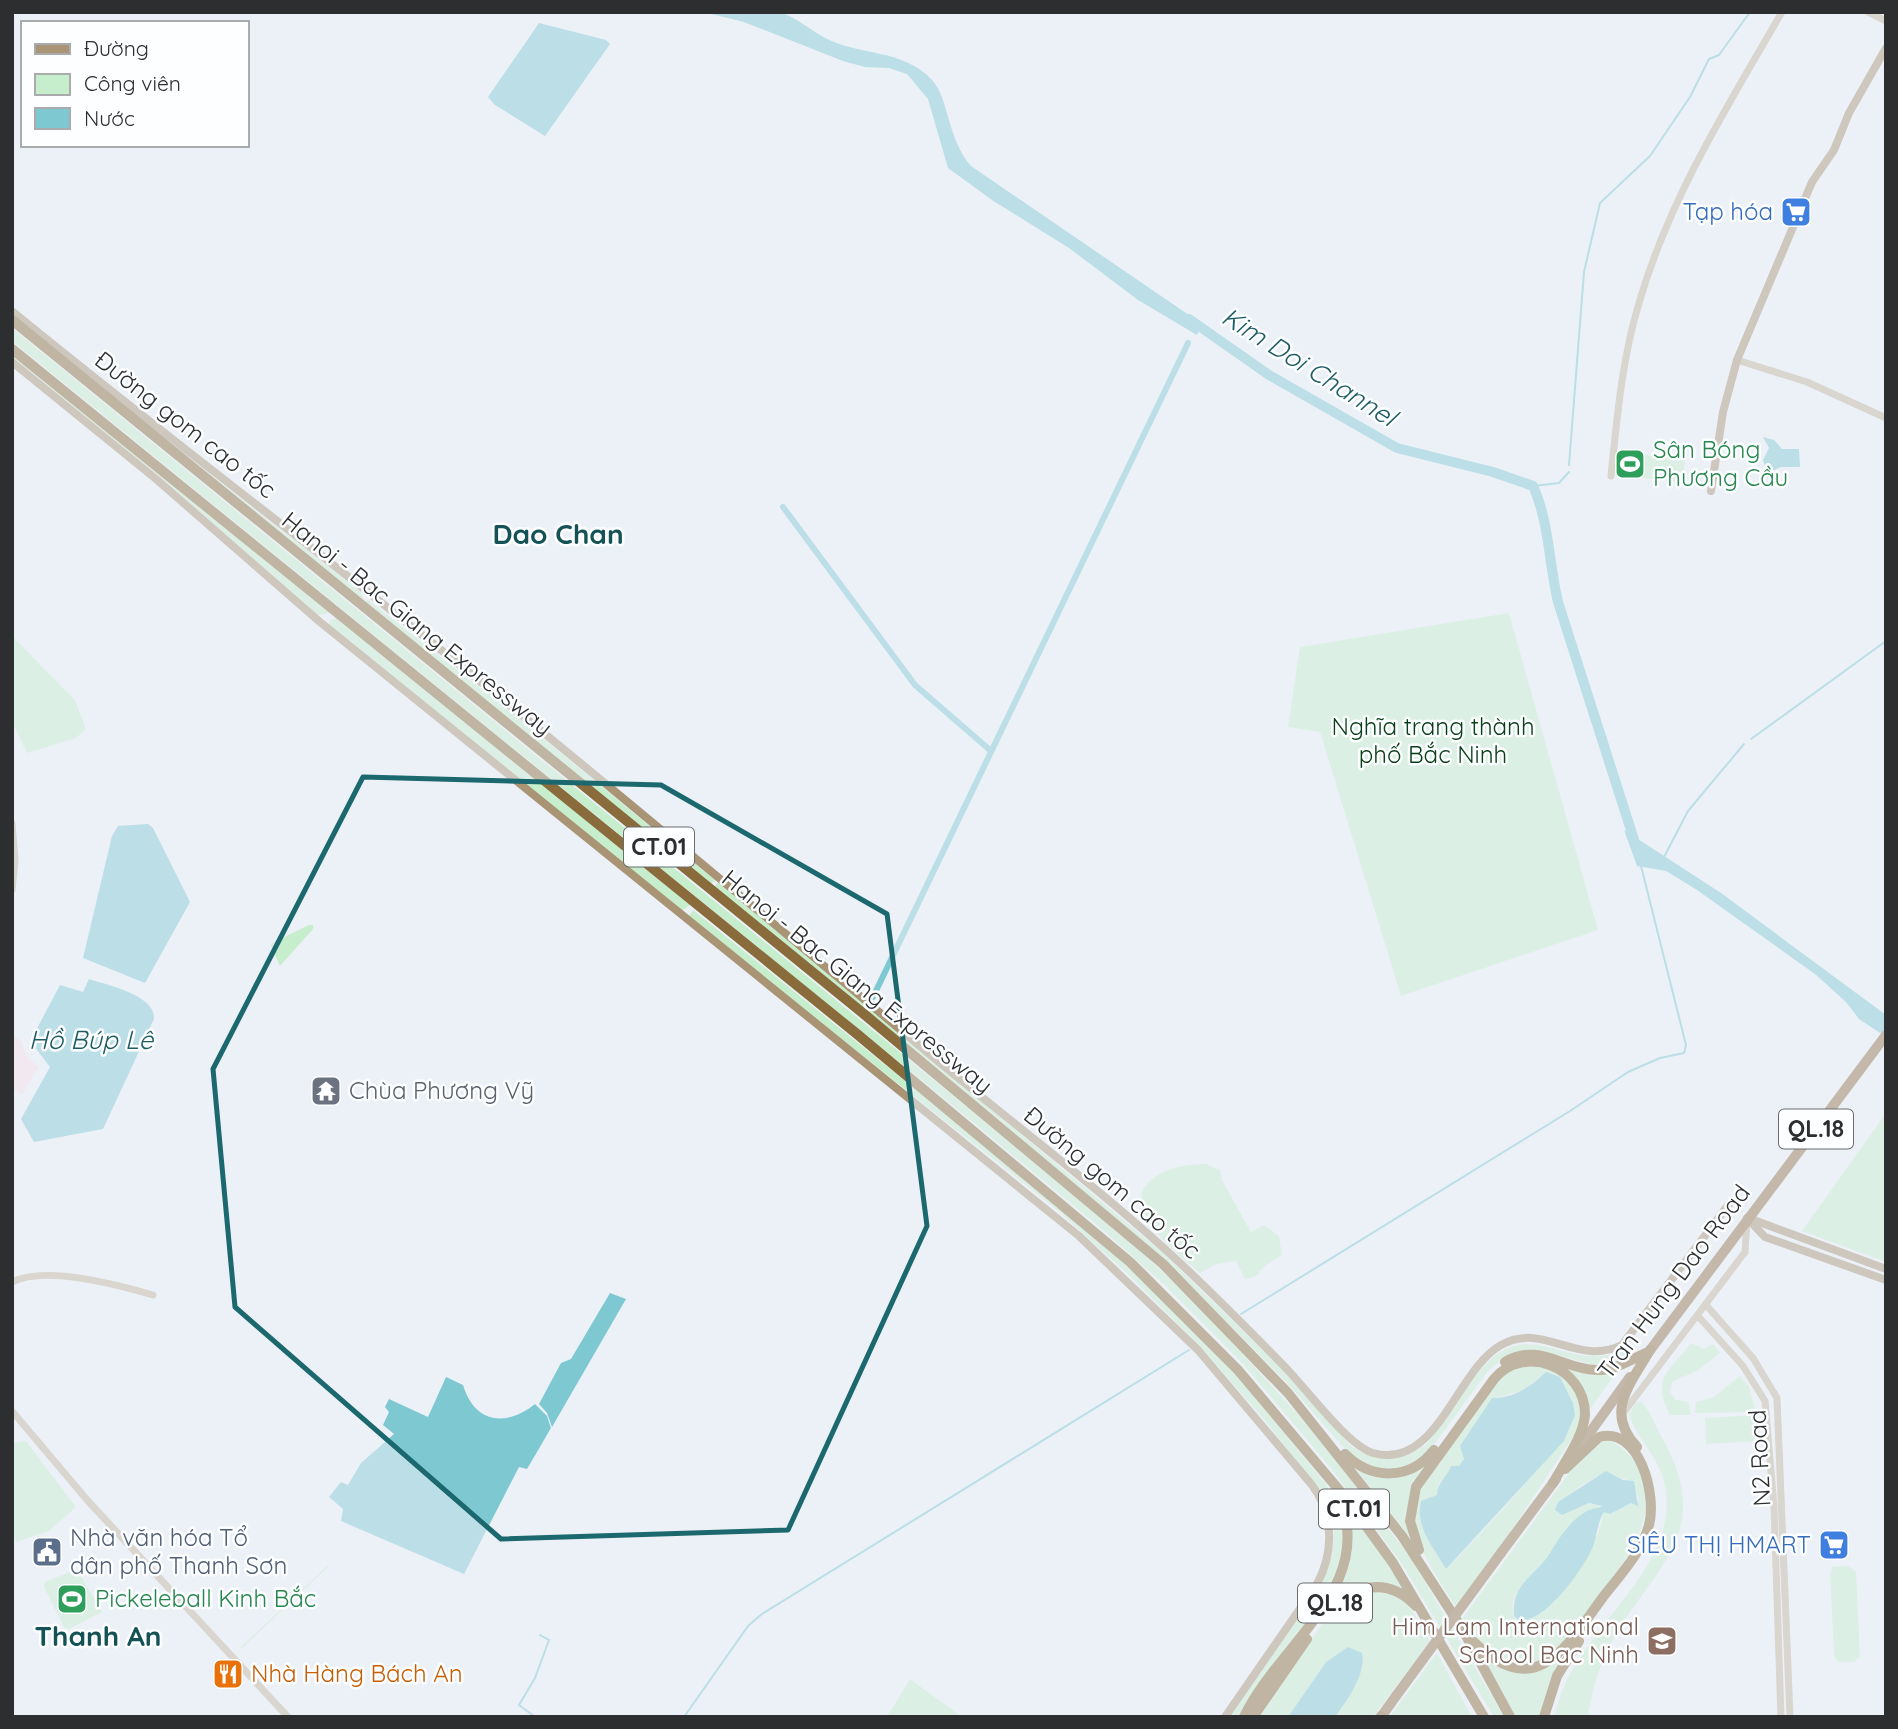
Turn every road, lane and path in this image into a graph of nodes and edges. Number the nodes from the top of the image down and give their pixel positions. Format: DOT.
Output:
graph roads {
  1 [pos="1782,12"];
  2 [pos="1868,12"];
  3 [pos="1886,21"];
  4 [pos="1886,48"];
  5 [pos="12,311"];
  6 [pos="12,320"];
  7 [pos="12,349"];
  8 [pos="1737,360"];
  9 [pos="12,362"];
  10 [pos="1886,418"];
  11 [pos="1611,476"];
  12 [pos="1711,491"];
  13 [pos="12,823"];
  14 [pos="12,890"];
  15 [pos="1884,1037"];
  16 [pos="1730,1204"];
  17 [pos="1747,1218"];
  18 [pos="1886,1269"];
  19 [pos="1886,1280"];
  20 [pos="12,1282"];
  21 [pos="153,1295"];
  22 [pos="1706,1305"];
  23 [pos="1698,1316"];
  24 [pos="1649,1351"];
  25 [pos="1753,1358"];
  26 [pos="1743,1366"];
  27 [pos="1250,1383"];
  28 [pos="1288,1393"];
  29 [pos="12,1411"];
  30 [pos="1622,1427"];
  31 [pos="1563,1471"];
  32 [pos="1553,1483"];
  33 [pos="1778,1507"];
  34 [pos="1450,1608"];
  35 [pos="1782,1617"];
  36 [pos="1463,1630"];
  37 [pos="1445,1646"];
  38 [pos="1454,1662"];
  39 [pos="1381,1716"];
  40 [pos="288,1717"];
  41 [pos="1225,1717"];
  42 [pos="1244,1717"];
  43 [pos="1253,1717"];
  44 [pos="1477,1717"];
  45 [pos="1484,1717"];
  46 [pos="1510,1717"];
  47 [pos="1545,1717"];
  48 [pos="1781,1717"];
  49 [pos="1790,1717"];
  1 -- 11 [label="street"];
  2 -- 3 [label="street"];
  4 -- 8 [label="main road"];
  5 -- 16 [label="main road, Đường gom cao tốc"];
  6 -- 28 [label="highway, Hanoi - Bac Giang Expressway / CT.01"];
  7 -- 27 [label="highway, Hanoi - Bac Giang Expressway / CT.01"];
  8 -- 10 [label="street"];
  8 -- 12 [label="main road"];
  9 -- 41 [label="main road"];
  13 -- 14 [label="street"];
  15 -- 17 [label="highway, Tran Hung Dao Road / QL.18"];
  17 -- 18 [label="main road"];
  17 -- 19 [label="main road"];
  17 -- 22 [label="street"];
  17 -- 24 [label="highway, Tran Hung Dao Road / QL.18"];
  20 -- 21 [label="street"];
  22 -- 23 [label="street"];
  22 -- 25 [label="street, N2 Road"];
  23 -- 26 [label="street, N2 Road"];
  23 -- 30 [label="street"];
  24 -- 28 [label="highway"];
  24 -- 30 [label="highway, QL.18"];
  24 -- 31 [label="highway, Tran Hung Dao Road / QL.18"];
  25 -- 26 [label="street"];
  25 -- 33 [label="street, N2 Road"];
  26 -- 33 [label="street, N2 Road"];
  27 -- 37 [label="highway, Hanoi - Bac Giang Expressway / CT.01"];
  27 -- 42 [label="highway"];
  28 -- 34 [label="highway, Hanoi - Bac Giang Expressway / CT.01"];
  29 -- 40 [label="street"];
  30 -- 47 [label="highway"];
  31 -- 32 [label="highway, Tran Hung Dao Road / QL.18"];
  31 -- 36 [label="highway"];
  32 -- 34 [label="highway"];
  32 -- 39 [label="highway, Tran Hung Dao Road / QL.18, bridge"];
  33 -- 35 [label="street, N2 Road"];
  34 -- 36 [label="highway, Hanoi - Bac Giang Expressway / CT.01"];
  35 -- 48 [label="street, N2 Road"];
  35 -- 49 [label="street, N2 Road"];
  36 -- 46 [label="highway, Hanoi - Bac Giang Expressway / CT.01"];
  37 -- 38 [label="highway, Hanoi - Bac Giang Expressway / CT.01"];
  37 -- 43 [label="highway, QL.18"];
  38 -- 44 [label="highway"];
  38 -- 45 [label="highway, Hanoi - Bac Giang Expressway / CT.01"];
}
